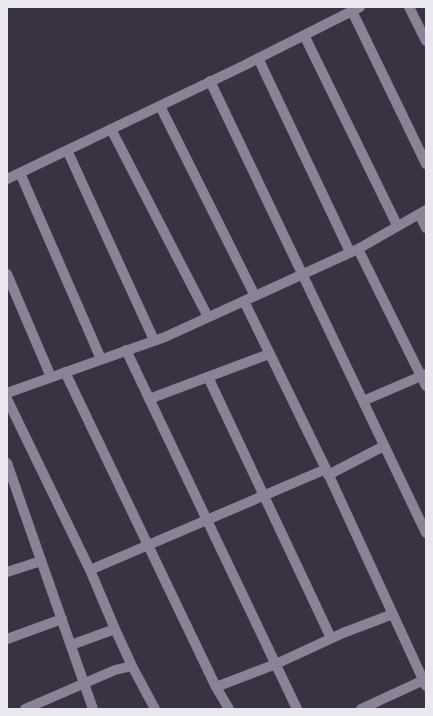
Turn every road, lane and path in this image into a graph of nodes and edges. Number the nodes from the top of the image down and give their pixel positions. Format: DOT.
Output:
graph roads {
  1 [pos="410,7"];
  2 [pos="356,9"];
  3 [pos="304,35"];
  4 [pos="426,41"];
  5 [pos="258,58"];
  6 [pos="210,82"];
  7 [pos="160,106"];
  8 [pos="111,129"];
  9 [pos="67,150"];
  10 [pos="426,164"];
  11 [pos="20,173"];
  12 [pos="7,179"];
  13 [pos="422,212"];
  14 [pos="398,225"];
  15 [pos="426,228"];
  16 [pos="354,250"];
  17 [pos="7,274"];
  18 [pos="302,274"];
  19 [pos="255,296"];
  20 [pos="244,301"];
  21 [pos="208,317"];
  22 [pos="154,340"];
  23 [pos="126,350"];
  24 [pos="270,354"];
  25 [pos="101,359"];
  26 [pos="65,372"];
  27 [pos="424,375"];
  28 [pos="51,377"];
  29 [pos="208,377"];
  30 [pos="426,386"];
  31 [pos="7,392"];
  32 [pos="7,399"];
  33 [pos="149,399"];
  34 [pos="363,401"];
  35 [pos="384,446"];
  36 [pos="7,463"];
  37 [pos="327,472"];
  38 [pos="11,487"];
  39 [pos="264,496"];
  40 [pos="207,520"];
  41 [pos="426,533"];
  42 [pos="148,546"];
  43 [pos="41,560"];
  44 [pos="90,570"];
  45 [pos="7,572"];
  46 [pos="393,614"];
  47 [pos="62,619"];
  48 [pos="115,629"];
  49 [pos="331,638"];
  50 [pos="7,639"];
  51 [pos="71,645"];
  52 [pos="276,664"];
  53 [pos="132,666"];
  54 [pos="425,682"];
  55 [pos="84,683"];
  56 [pos="216,687"];
  57 [pos="377,706"];
  58 [pos="25,709"];
  59 [pos="93,709"];
  60 [pos="155,709"];
  61 [pos="229,709"];
  62 [pos="297,709"];
  63 [pos="361,709"];
  1 -- 4 [label="street"];
  2 -- 3 [label="street"];
  2 -- 10 [label="street"];
  3 -- 5 [label="street"];
  3 -- 14 [label="street"];
  5 -- 6 [label="street"];
  5 -- 16 [label="street"];
  6 -- 7 [label="street"];
  6 -- 18 [label="street"];
  7 -- 8 [label="street"];
  7 -- 19 [label="street"];
  8 -- 9 [label="street"];
  8 -- 21 [label="street"];
  9 -- 11 [label="street"];
  9 -- 22 [label="street"];
  11 -- 12 [label="street"];
  11 -- 25 [label="street"];
  13 -- 14 [label="street"];
  13 -- 15 [label="street"];
  14 -- 16 [label="street"];
  16 -- 18 [label="street"];
  16 -- 27 [label="street"];
  17 -- 28 [label="street"];
  18 -- 19 [label="street"];
  18 -- 34 [label="street"];
  19 -- 20 [label="street"];
  20 -- 21 [label="street"];
  20 -- 24 [label="street"];
  21 -- 22 [label="street"];
  22 -- 23 [label="street"];
  23 -- 25 [label="street"];
  23 -- 33 [label="street"];
  24 -- 29 [label="street"];
  24 -- 37 [label="street"];
  25 -- 26 [label="street"];
  26 -- 28 [label="street"];
  26 -- 42 [label="street"];
  27 -- 30 [label="street"];
  27 -- 34 [label="street"];
  28 -- 31 [label="street"];
  29 -- 33 [label="street"];
  29 -- 39 [label="street"];
  32 -- 44 [label="street"];
  33 -- 40 [label="street"];
  34 -- 35 [label="street"];
  35 -- 37 [label="street"];
  35 -- 41 [label="street"];
  36 -- 38 [label="street"];
  37 -- 39 [label="street"];
  37 -- 46 [label="street"];
  38 -- 43 [label="street"];
  39 -- 40 [label="street"];
  39 -- 49 [label="street"];
  40 -- 42 [label="street"];
  40 -- 52 [label="street"];
  42 -- 44 [label="street"];
  42 -- 56 [label="street"];
  43 -- 45 [label="street"];
  43 -- 47 [label="street"];
  44 -- 48 [label="street"];
  46 -- 49 [label="street"];
  46 -- 54 [label="street"];
  47 -- 50 [label="street"];
  47 -- 51 [label="street"];
  48 -- 51 [label="street"];
  48 -- 53 [label="street"];
  49 -- 52 [label="street"];
  51 -- 55 [label="street"];
  52 -- 56 [label="street"];
  52 -- 62 [label="street"];
  53 -- 55 [label="street"];
  53 -- 60 [label="street"];
  54 -- 57 [label="street"];
  55 -- 58 [label="street"];
  55 -- 59 [label="street"];
  56 -- 61 [label="street"];
  57 -- 63 [label="street"];
}
